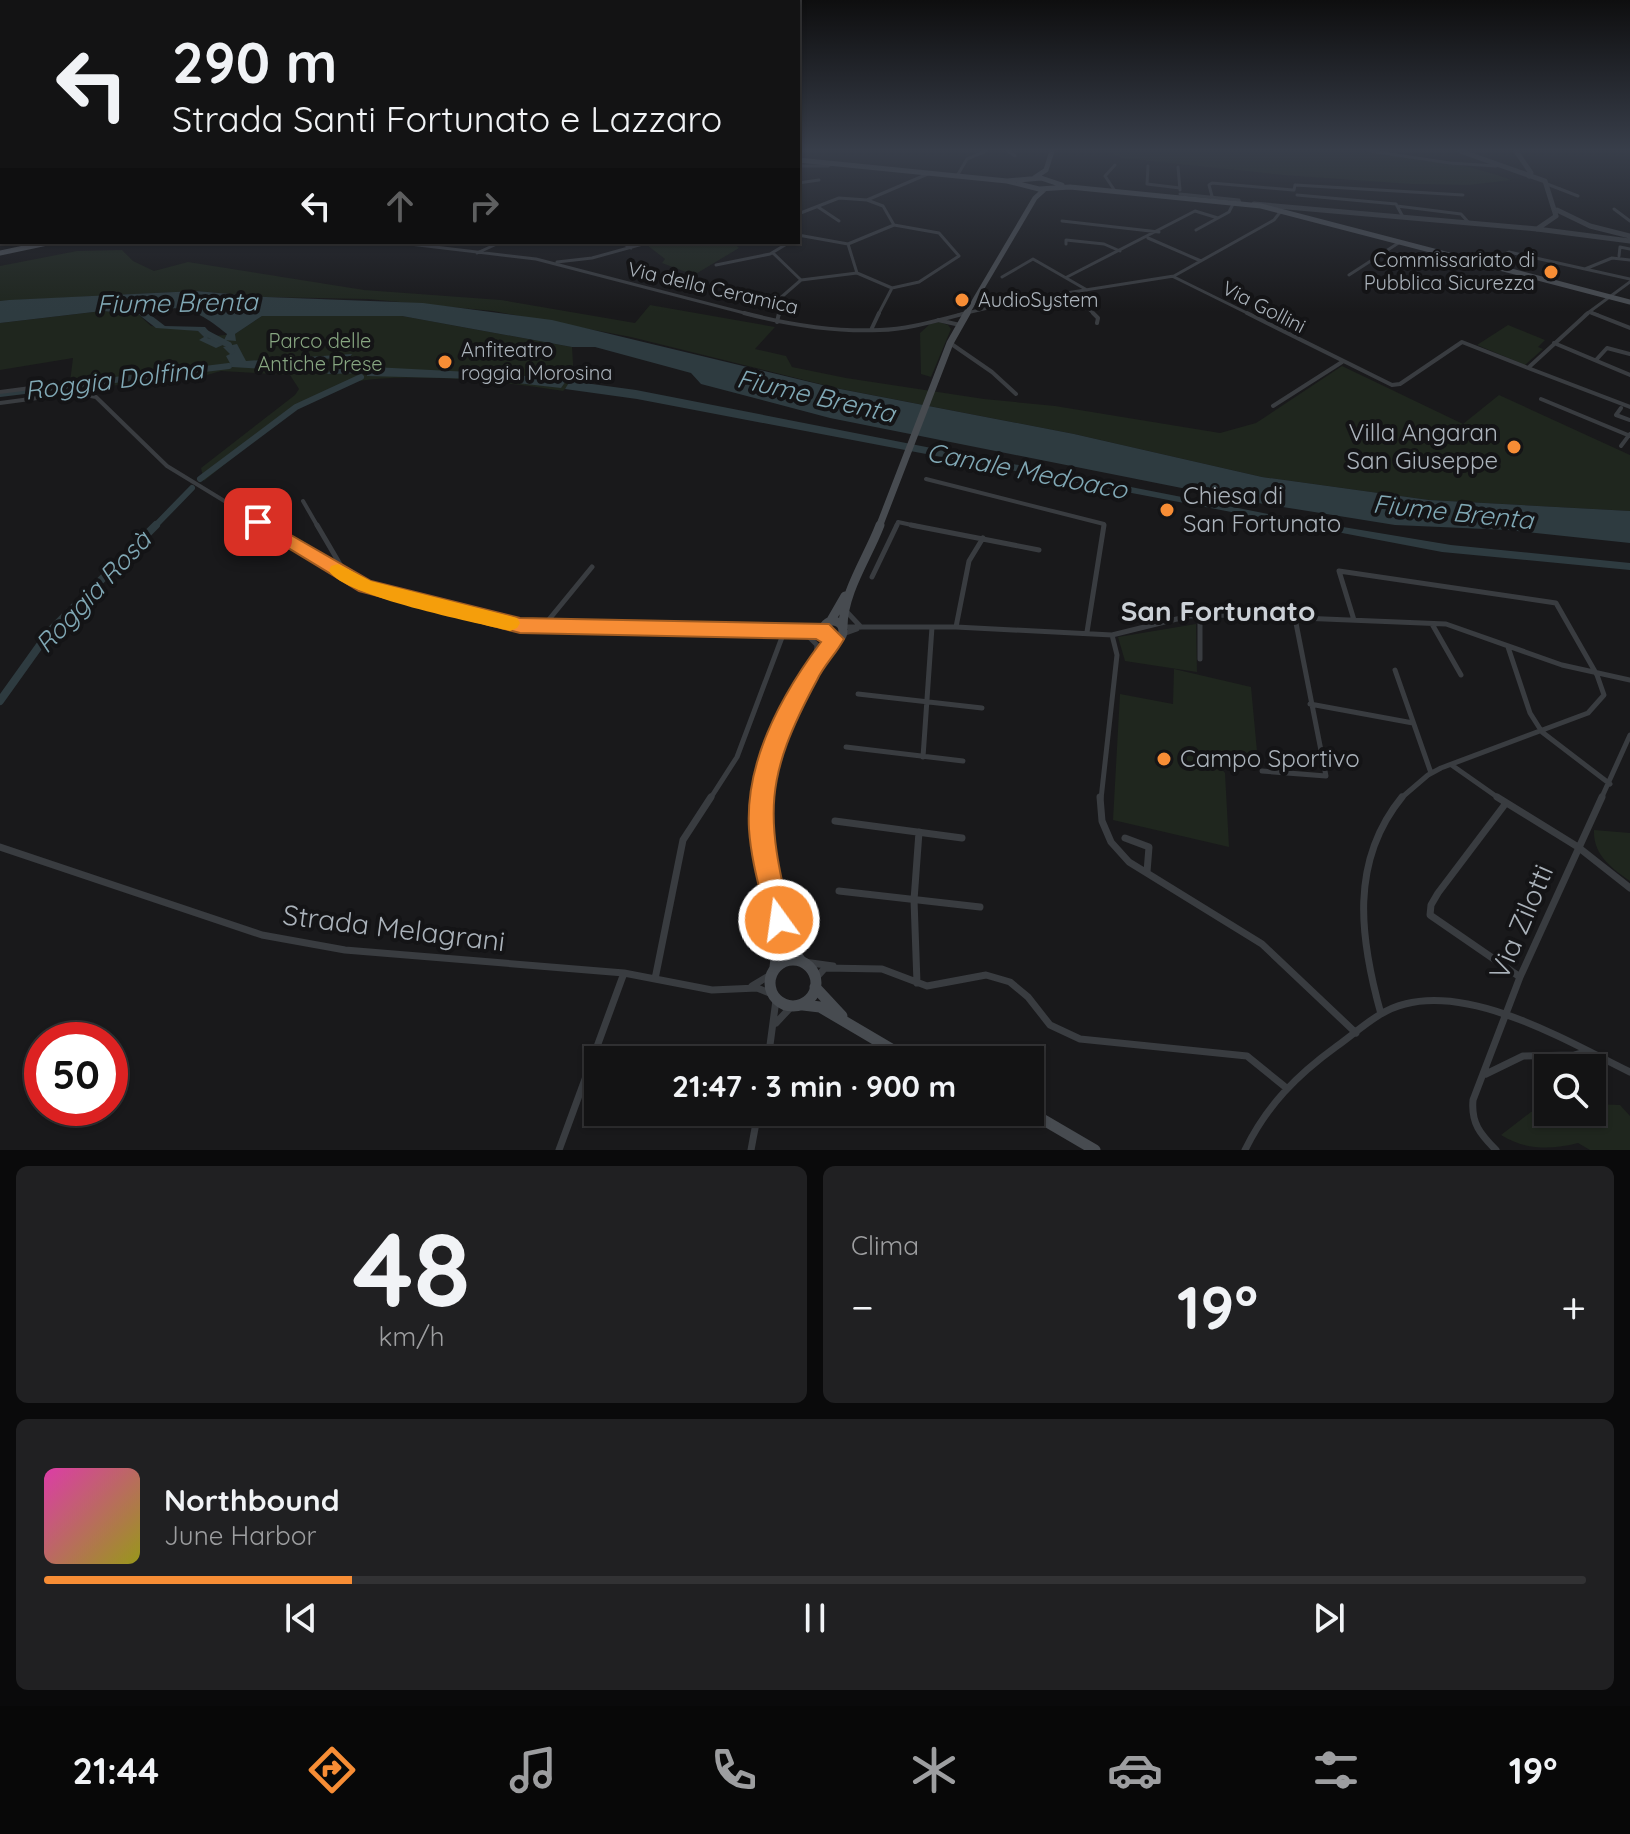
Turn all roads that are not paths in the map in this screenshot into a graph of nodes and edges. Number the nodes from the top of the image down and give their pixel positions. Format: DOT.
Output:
graph roads {
  1 [pos="823,205"];
  2 [pos="879,205"];
  3 [pos="1031,205"];
  4 [pos="1236,205"];
  5 [pos="1251,205"];
  6 [pos="1257,205"];
  7 [pos="1299,205"];
  8 [pos="1553,205"];
  9 [pos="1397,206"];
  10 [pos="818,207"];
  11 [pos="1288,207"];
  12 [pos="1614,209"];
  13 [pos="1279,210"];
  14 [pos="1301,212"];
  15 [pos="1556,213"];
  16 [pos="800,216"];
  17 [pos="1403,217"];
  18 [pos="1218,218"];
  19 [pos="839,221"];
  20 [pos="1062,221"];
  21 [pos="1630,221"];
  22 [pos="1469,223"];
  23 [pos="894,225"];
  24 [pos="1537,229"];
  25 [pos="1196,230"];
  26 [pos="1159,232"];
  27 [pos="800,236"];
  28 [pos="1147,238"];
  29 [pos="1630,238"];
  30 [pos="1400,242"];
  31 [pos="43,244"];
  32 [pos="408,244"];
  33 [pos="497,244"];
  34 [pos="624,244"];
  35 [pos="644,244"];
  36 [pos="787,244"];
  37 [pos="848,244"];
  38 [pos="1066,244"];
  39 [pos="632,248"];
  40 [pos="1630,249"];
  41 [pos="1120,251"];
  42 [pos="0,253"];
  43 [pos="477,253"];
  44 [pos="773,253"];
  45 [pos="1619,256"];
  46 [pos="1630,260"];
  47 [pos="551,262"];
  48 [pos="1202,262"];
  49 [pos="716,265"];
  50 [pos="1493,267"];
  51 [pos="1584,269"];
  52 [pos="857,273"];
  53 [pos="1349,275"];
  54 [pos="1174,276"];
  55 [pos="1002,277"];
  56 [pos="1067,277"];
  57 [pos="801,280"];
  58 [pos="1630,280"];
  59 [pos="892,288"];
  60 [pos="1088,290"];
  61 [pos="1071,293"];
  62 [pos="1610,297"];
  63 [pos="1630,302"];
  64 [pos="972,303"];
  65 [pos="991,307"];
  66 [pos="967,311"];
  67 [pos="1589,312"];
  68 [pos="933,320"];
  69 [pos="777,322"];
  70 [pos="1097,323"];
  71 [pos="960,325"];
  72 [pos="1630,328"];
  73 [pos="871,330"];
  74 [pos="950,343"];
  75 [pos="1554,343"];
  76 [pos="1630,354"];
  77 [pos="1596,360"];
  78 [pos="1342,362"];
  79 [pos="1528,368"];
  80 [pos="1630,375"];
  81 [pos="61,384"];
  82 [pos="0,392"];
  83 [pos="1016,394"];
  84 [pos="1541,399"];
  85 [pos="0,403"];
  86 [pos="1273,406"];
  87 [pos="1630,407"];
  88 [pos="1621,408"];
  89 [pos="1630,420"];
  90 [pos="1630,436"];
  91 [pos="1621,446"];
  92 [pos="926,479"];
  93 [pos="303,501"];
  94 [pos="983,538"];
  95 [pos="1039,550"];
  96 [pos="592,567"];
  97 [pos="339,571"];
  98 [pos="872,577"];
  99 [pos="853,586"];
  100 [pos="845,610"];
  101 [pos="1200,616"];
  102 [pos="1295,618"];
  103 [pos="1354,620"];
  104 [pos="1432,624"];
  105 [pos="932,626"];
  106 [pos="862,627"];
  107 [pos="956,627"];
  108 [pos="542,628"];
  109 [pos="784,632"];
  110 [pos="801,632"];
  111 [pos="1087,632"];
  112 [pos="833,634"];
  113 [pos="1112,635"];
  114 [pos="1508,646"];
  115 [pos="816,655"];
  116 [pos="1200,659"];
  117 [pos="812,670"];
  118 [pos="1395,670"];
  119 [pos="1461,675"];
  120 [pos="1597,675"];
  121 [pos="1630,680"];
  122 [pos="858,694"];
  123 [pos="925,701"];
  124 [pos="1310,704"];
  125 [pos="982,708"];
  126 [pos="1414,723"];
  127 [pos="1542,732"];
  128 [pos="1630,735"];
  129 [pos="846,747"];
  130 [pos="923,757"];
  131 [pos="963,761"];
  132 [pos="1453,765"];
  133 [pos="1262,771"];
  134 [pos="1431,773"];
  135 [pos="1610,784"];
  136 [pos="1506,803"];
  137 [pos="835,821"];
  138 [pos="919,832"];
  139 [pos="962,838"];
  140 [pos="1125,838"];
  141 [pos="0,847"];
  142 [pos="1578,847"];
  143 [pos="1147,872"];
  144 [pos="1630,888"];
  145 [pos="839,891"];
  146 [pos="914,900"];
  147 [pos="980,907"];
  148 [pos="779,920"];
  149 [pos="803,961"];
  150 [pos="837,968"];
  151 [pos="773,971"];
  152 [pos="624,973"];
  153 [pos="1520,977"];
  154 [pos="655,979"];
  155 [pos="815,983"];
  156 [pos="917,983"];
  157 [pos="747,988"];
  158 [pos="774,997"];
  159 [pos="796,1006"];
  160 [pos="1381,1014"];
  161 [pos="1506,1015"];
  162 [pos="848,1023"];
  163 [pos="774,1027"];
  164 [pos="1356,1033"];
  165 [pos="771,1046"];
  166 [pos="887,1046"];
  167 [pos="1588,1051"];
  168 [pos="1630,1072"];
  169 [pos="1485,1075"];
  170 [pos="1284,1086"];
  171 [pos="1044,1120"];
  172 [pos="755,1126"];
  173 [pos="559,1150"];
  174 [pos="751,1150"];
  175 [pos="1095,1150"];
  176 [pos="1245,1150"];
  177 [pos="1496,1150"];
  1 -- 10 [label="street"];
  2 -- 23 [label="street"];
  3 -- 64 [label="main road"];
  4 -- 18 [label="street"];
  5 -- 13 [label="main road"];
  6 -- 11 [label="street"];
  7 -- 14 [label="street"];
  8 -- 15 [label="street"];
  9 -- 17 [label="street"];
  9 -- 22 [label="street"];
  10 -- 16 [label="street"];
  10 -- 19 [label="street"];
  11 -- 13 [label="street"];
  11 -- 14 [label="street"];
  12 -- 21 [label="street"];
  13 -- 14 [label="main road"];
  13 -- 48 [label="street, Via della Ceramica"];
  14 -- 17 [label="street"];
  14 -- 30 [label="main road"];
  15 -- 24 [label="street"];
  15 -- 29 [label="street"];
  17 -- 22 [label="street"];
  18 -- 25 [label="street"];
  18 -- 26 [label="street"];
  20 -- 26 [label="street"];
  22 -- 24 [label="street"];
  23 -- 37 [label="street"];
  23 -- 59 [label="street"];
  24 -- 29 [label="street"];
  26 -- 28 [label="street"];
  27 -- 37 [label="street"];
  28 -- 41 [label="street"];
  28 -- 48 [label="street"];
  30 -- 50 [label="main road"];
  30 -- 53 [label="street"];
  31 -- 42 [label="main road"];
  32 -- 43 [label="street, Via della Ceramica"];
  33 -- 43 [label="street"];
  34 -- 39 [label="street"];
  35 -- 39 [label="street"];
  36 -- 44 [label="street"];
  37 -- 52 [label="street"];
  38 -- 41 [label="street"];
  39 -- 47 [label="street"];
  40 -- 45 [label="street"];
  41 -- 56 [label="street"];
  43 -- 47 [label="street, Via della Ceramica"];
  44 -- 49 [label="street"];
  44 -- 57 [label="street"];
  45 -- 46 [label="street"];
  45 -- 51 [label="street"];
  47 -- 69 [label="street, Via della Ceramica"];
  48 -- 54 [label="street, Via della Ceramica"];
  50 -- 51 [label="street"];
  50 -- 62 [label="main road"];
  51 -- 58 [label="street"];
  52 -- 57 [label="street"];
  52 -- 59 [label="street"];
  54 -- 60 [label="street, Via della Ceramica"];
  54 -- 78 [label="street, Via Gollini"];
  55 -- 56 [label="street"];
  56 -- 60 [label="street"];
  57 -- 69 [label="street"];
  58 -- 62 [label="street"];
  59 -- 73 [label="street"];
  60 -- 61 [label="street, Via della Ceramica"];
  61 -- 65 [label="street, Via della Ceramica"];
  61 -- 70 [label="street"];
  62 -- 63 [label="main road"];
  62 -- 67 [label="street"];
  64 -- 65 [label="street"];
  64 -- 66 [label="main road"];
  65 -- 66 [label="street, Via della Ceramica"];
  66 -- 68 [label="street, Via della Ceramica"];
  66 -- 71 [label="main road"];
  67 -- 72 [label="street"];
  67 -- 75 [label="street"];
  68 -- 71 [label="street, Via della Ceramica"];
  68 -- 73 [label="street, Via della Ceramica"];
  69 -- 73 [label="street, Via della Ceramica"];
  71 -- 74 [label="main road"];
  74 -- 83 [label="street"];
  74 -- 99 [label="main road"];
  75 -- 77 [label="street"];
  75 -- 79 [label="street"];
  76 -- 77 [label="street"];
  77 -- 80 [label="street"];
  78 -- 79 [label="street, Via Gollini"];
  78 -- 86 [label="street"];
  79 -- 87 [label="street"];
  81 -- 82 [label="street"];
  84 -- 90 [label="street"];
  85 -- 97 [label="street"];
  88 -- 89 [label="street"];
  90 -- 91 [label="street"];
  92 -- 111 [label="street"];
  93 -- 97 [label="street"];
  94 -- 95 [label="street"];
  94 -- 98 [label="street"];
  94 -- 107 [label="street"];
  96 -- 108 [label="street"];
  97 -- 108 [label="street"];
  99 -- 100 [label="main road"];
  99 -- 112 [label="main road"];
  100 -- 106 [label="street"];
  100 -- 112 [label="main road"];
  101 -- 102 [label="street"];
  101 -- 113 [label="street"];
  101 -- 116 [label="street"];
  102 -- 103 [label="street"];
  102 -- 124 [label="street"];
  103 -- 104 [label="street"];
  103 -- 120 [label="street"];
  104 -- 114 [label="street"];
  104 -- 119 [label="street"];
  105 -- 106 [label="street"];
  105 -- 107 [label="street"];
  105 -- 123 [label="street"];
  106 -- 112 [label="street"];
  107 -- 111 [label="street"];
  108 -- 109 [label="street"];
  109 -- 110 [label="street"];
  109 -- 154 [label="street"];
  110 -- 112 [label="street"];
  110 -- 115 [label="street"];
  111 -- 113 [label="street"];
  112 -- 115 [label="main road"];
  112 -- 117 [label="main road"];
  113 -- 143 [label="street"];
  114 -- 120 [label="street"];
  114 -- 127 [label="street"];
  115 -- 117 [label="main road"];
  117 -- 148 [label="main road"];
  118 -- 126 [label="street"];
  120 -- 121 [label="street"];
  120 -- 127 [label="street"];
  122 -- 123 [label="street"];
  123 -- 125 [label="street"];
  123 -- 130 [label="street"];
  124 -- 126 [label="street"];
  124 -- 133 [label="street"];
  126 -- 134 [label="street"];
  127 -- 132 [label="street"];
  127 -- 135 [label="street"];
  128 -- 135 [label="street, Via Zilotti"];
  129 -- 130 [label="street"];
  130 -- 131 [label="street"];
  132 -- 134 [label="street"];
  132 -- 136 [label="street, Via Zilotti"];
  134 -- 160 [label="street"];
  135 -- 142 [label="street, Via Zilotti"];
  136 -- 142 [label="street, Via Zilotti"];
  136 -- 153 [label="street"];
  137 -- 138 [label="street"];
  138 -- 139 [label="street"];
  138 -- 146 [label="street"];
  140 -- 143 [label="street"];
  141 -- 152 [label="street, Strada Melagrani"];
  142 -- 144 [label="street"];
  142 -- 153 [label="street, Via Zilotti"];
  143 -- 164 [label="street"];
  145 -- 146 [label="street"];
  146 -- 147 [label="street"];
  146 -- 156 [label="street"];
  148 -- 149 [label="main road"];
  148 -- 151 [label="main road"];
  149 -- 150 [label="street"];
  149 -- 151 [label="main road"];
  149 -- 155 [label="main road"];
  150 -- 155 [label="street"];
  150 -- 156 [label="street"];
  151 -- 157 [label="street, Strada Melagrani"];
  151 -- 158 [label="main road"];
  152 -- 154 [label="street, Strada Melagrani"];
  152 -- 173 [label="street"];
  153 -- 161 [label="street, Via Zilotti"];
  154 -- 157 [label="street, Strada Melagrani"];
  155 -- 159 [label="main road"];
  155 -- 162 [label="main road"];
  156 -- 170 [label="street"];
  157 -- 158 [label="street, Strada Melagrani"];
  158 -- 159 [label="main road"];
  158 -- 163 [label="street"];
  159 -- 162 [label="main road"];
  159 -- 163 [label="street"];
  160 -- 161 [label="street"];
  160 -- 164 [label="street"];
  161 -- 167 [label="street"];
  161 -- 169 [label="street, Via Zilotti"];
  162 -- 166 [label="main road"];
  163 -- 165 [label="street"];
  164 -- 170 [label="street"];
  167 -- 168 [label="street"];
  167 -- 169 [label="street"];
  169 -- 177 [label="street, Via Zilotti"];
  170 -- 176 [label="street"];
  171 -- 175 [label="main road"];
  172 -- 174 [label="street"];
}
